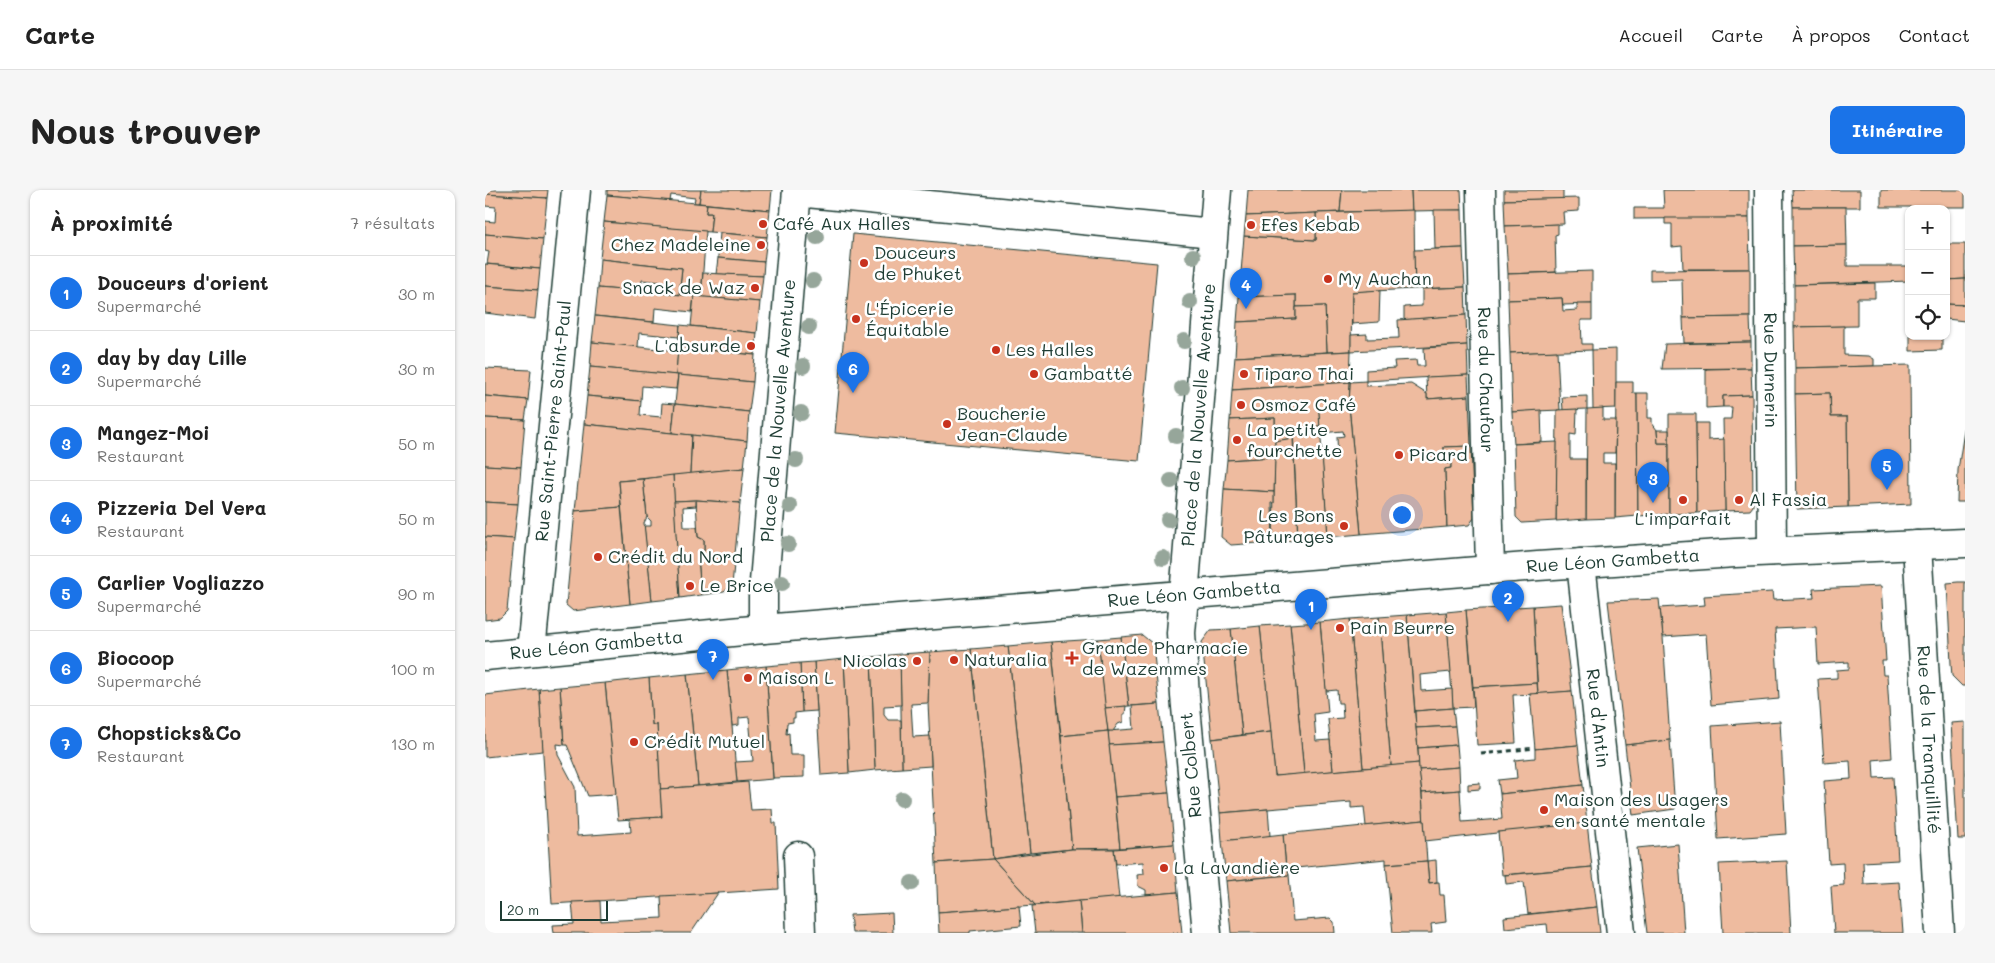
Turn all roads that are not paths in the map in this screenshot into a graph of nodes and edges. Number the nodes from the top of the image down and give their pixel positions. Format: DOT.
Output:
graph roads {
  1 [pos="576,190"];
  2 [pos="1217,190"];
  3 [pos="1481,190"];
  4 [pos="1769,190"];
  5 [pos="797,191"];
  6 [pos="1213,233"];
  7 [pos="1965,543"];
  8 [pos="1917,545"];
  9 [pos="1773,551"];
  10 [pos="1581,563"];
  11 [pos="1490,570"];
  12 [pos="1183,596"];
  13 [pos="763,629"];
  14 [pos="531,651"];
  15 [pos="485,656"];
  16 [pos="798,856"];
  17 [pos="801,933"];
  18 [pos="1207,933"];
  19 [pos="1621,933"];
  20 [pos="1940,933"];
  1 -- 14 [label="street, Rue Saint-Pierre Saint-Paul"];
  2 -- 6 [label="street, Place de la Nouvelle Aventure"];
  3 -- 11 [label="street, Rue du Chaufour"];
  4 -- 9 [label="street, Rue Durnerin"];
  5 -- 6 [label="street, Place de la Nouvelle Aventure"];
  5 -- 13 [label="street, Place de la Nouvelle Aventure"];
  6 -- 12 [label="street, Place de la Nouvelle Aventure"];
  7 -- 8 [label="street, Rue Léon Gambetta"];
  8 -- 9 [label="street, Rue Léon Gambetta"];
  8 -- 20 [label="street, Rue de la Tranquillité"];
  9 -- 10 [label="street, Rue Léon Gambetta"];
  10 -- 11 [label="street, Rue Léon Gambetta"];
  10 -- 19 [label="street, Rue d'Antin"];
  11 -- 12 [label="street, Rue Léon Gambetta"];
  12 -- 13 [label="street, Rue Léon Gambetta"];
  12 -- 18 [label="street, Rue Colbert"];
  13 -- 14 [label="street, Rue Léon Gambetta"];
  14 -- 15 [label="street, Rue Léon Gambetta"];
  16 -- 17 [label="street"];
}
